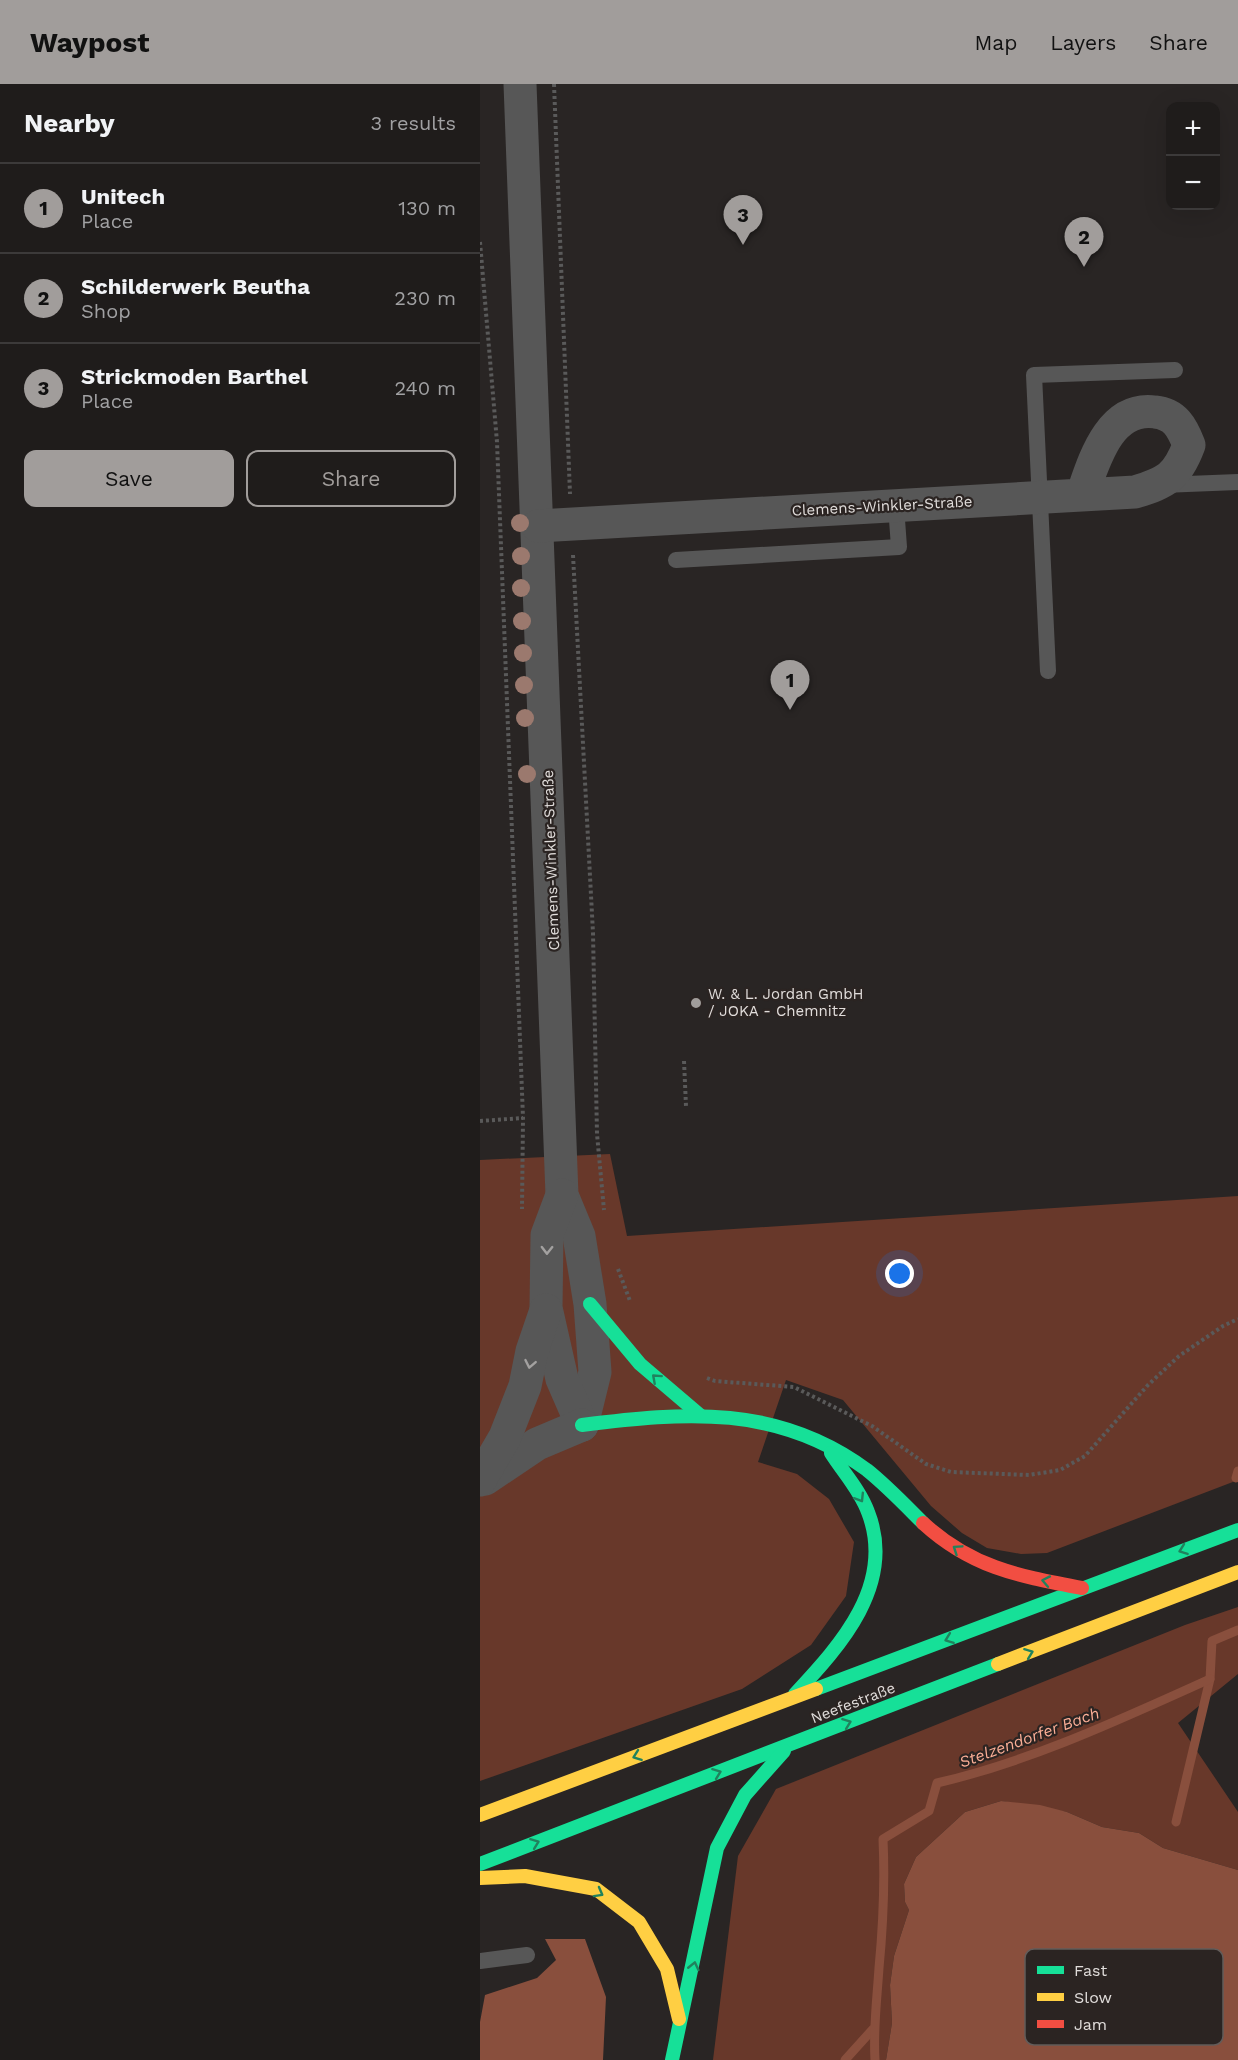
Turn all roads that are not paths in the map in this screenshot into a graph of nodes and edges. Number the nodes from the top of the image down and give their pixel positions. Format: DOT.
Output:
graph roads {
  1 [pos="520,84"];
  2 [pos="1175,370"];
  3 [pos="1238,482"];
  4 [pos="1158,485"];
  5 [pos="1082,495"];
  6 [pos="1039,497"];
  7 [pos="896,506"];
  8 [pos="538,526"];
  9 [pos="676,560"];
  10 [pos="1048,671"];
  11 [pos="562,1195"];
  12 [pos="590,1304"];
  13 [pos="546,1308"];
  14 [pos="701,1416"];
  15 [pos="582,1425"];
  16 [pos="829,1449"];
  17 [pos="480,1481"];
  18 [pos="1238,1530"];
  19 [pos="1238,1572"];
  20 [pos="1082,1588"];
  21 [pos="790,1699"];
  22 [pos="792,1744"];
  23 [pos="480,1815"];
  24 [pos="480,1864"];
  25 [pos="480,1878"];
  26 [pos="527,1955"];
  27 [pos="480,1961"];
  28 [pos="680,2023"];
  29 [pos="672,2060"];
  1 -- 8 [label="street, Clemens-Winkler-Straße"];
  2 -- 6 [label="lane"];
  3 -- 4 [label="lane"];
  4 -- 5 [label="street, Clemens-Winkler-Straße"];
  4 -- 5 [label="street, Clemens-Winkler-Straße"];
  5 -- 6 [label="street, Clemens-Winkler-Straße"];
  6 -- 7 [label="street, Clemens-Winkler-Straße"];
  6 -- 10 [label="lane"];
  7 -- 8 [label="street, Clemens-Winkler-Straße"];
  7 -- 9 [label="lane"];
  8 -- 11 [label="street, Clemens-Winkler-Straße"];
  11 -- 12 [label="street, Clemens-Winkler-Straße"];
  11 -- 13 [label="street, Clemens-Winkler-Straße, one-way"];
  14 -- 12 [label="highway, one-way"];
  12 -- 15 [label="street, Clemens-Winkler-Straße"];
  13 -- 15 [label="street, Clemens-Winkler-Straße"];
  13 -- 17 [label="street, Clemens-Winkler-Straße, one-way"];
  14 -- 15 [label="highway"];
  14 -- 16 [label="highway"];
  15 -- 17 [label="street"];
  20 -- 16 [label="highway, one-way"];
  16 -- 21 [label="highway, one-way"];
  18 -- 20 [label="highway, Neefestraße, one-way"];
  22 -- 19 [label="highway, Neefestraße, one-way"];
  20 -- 21 [label="highway, Neefestraße, one-way"];
  21 -- 23 [label="highway, Neefestraße, one-way"];
  24 -- 22 [label="highway, Neefestraße, one-way"];
  28 -- 22 [label="highway, one-way"];
  25 -- 28 [label="highway, one-way"];
  26 -- 27 [label="lane"];
  28 -- 29 [label="highway"];
}
